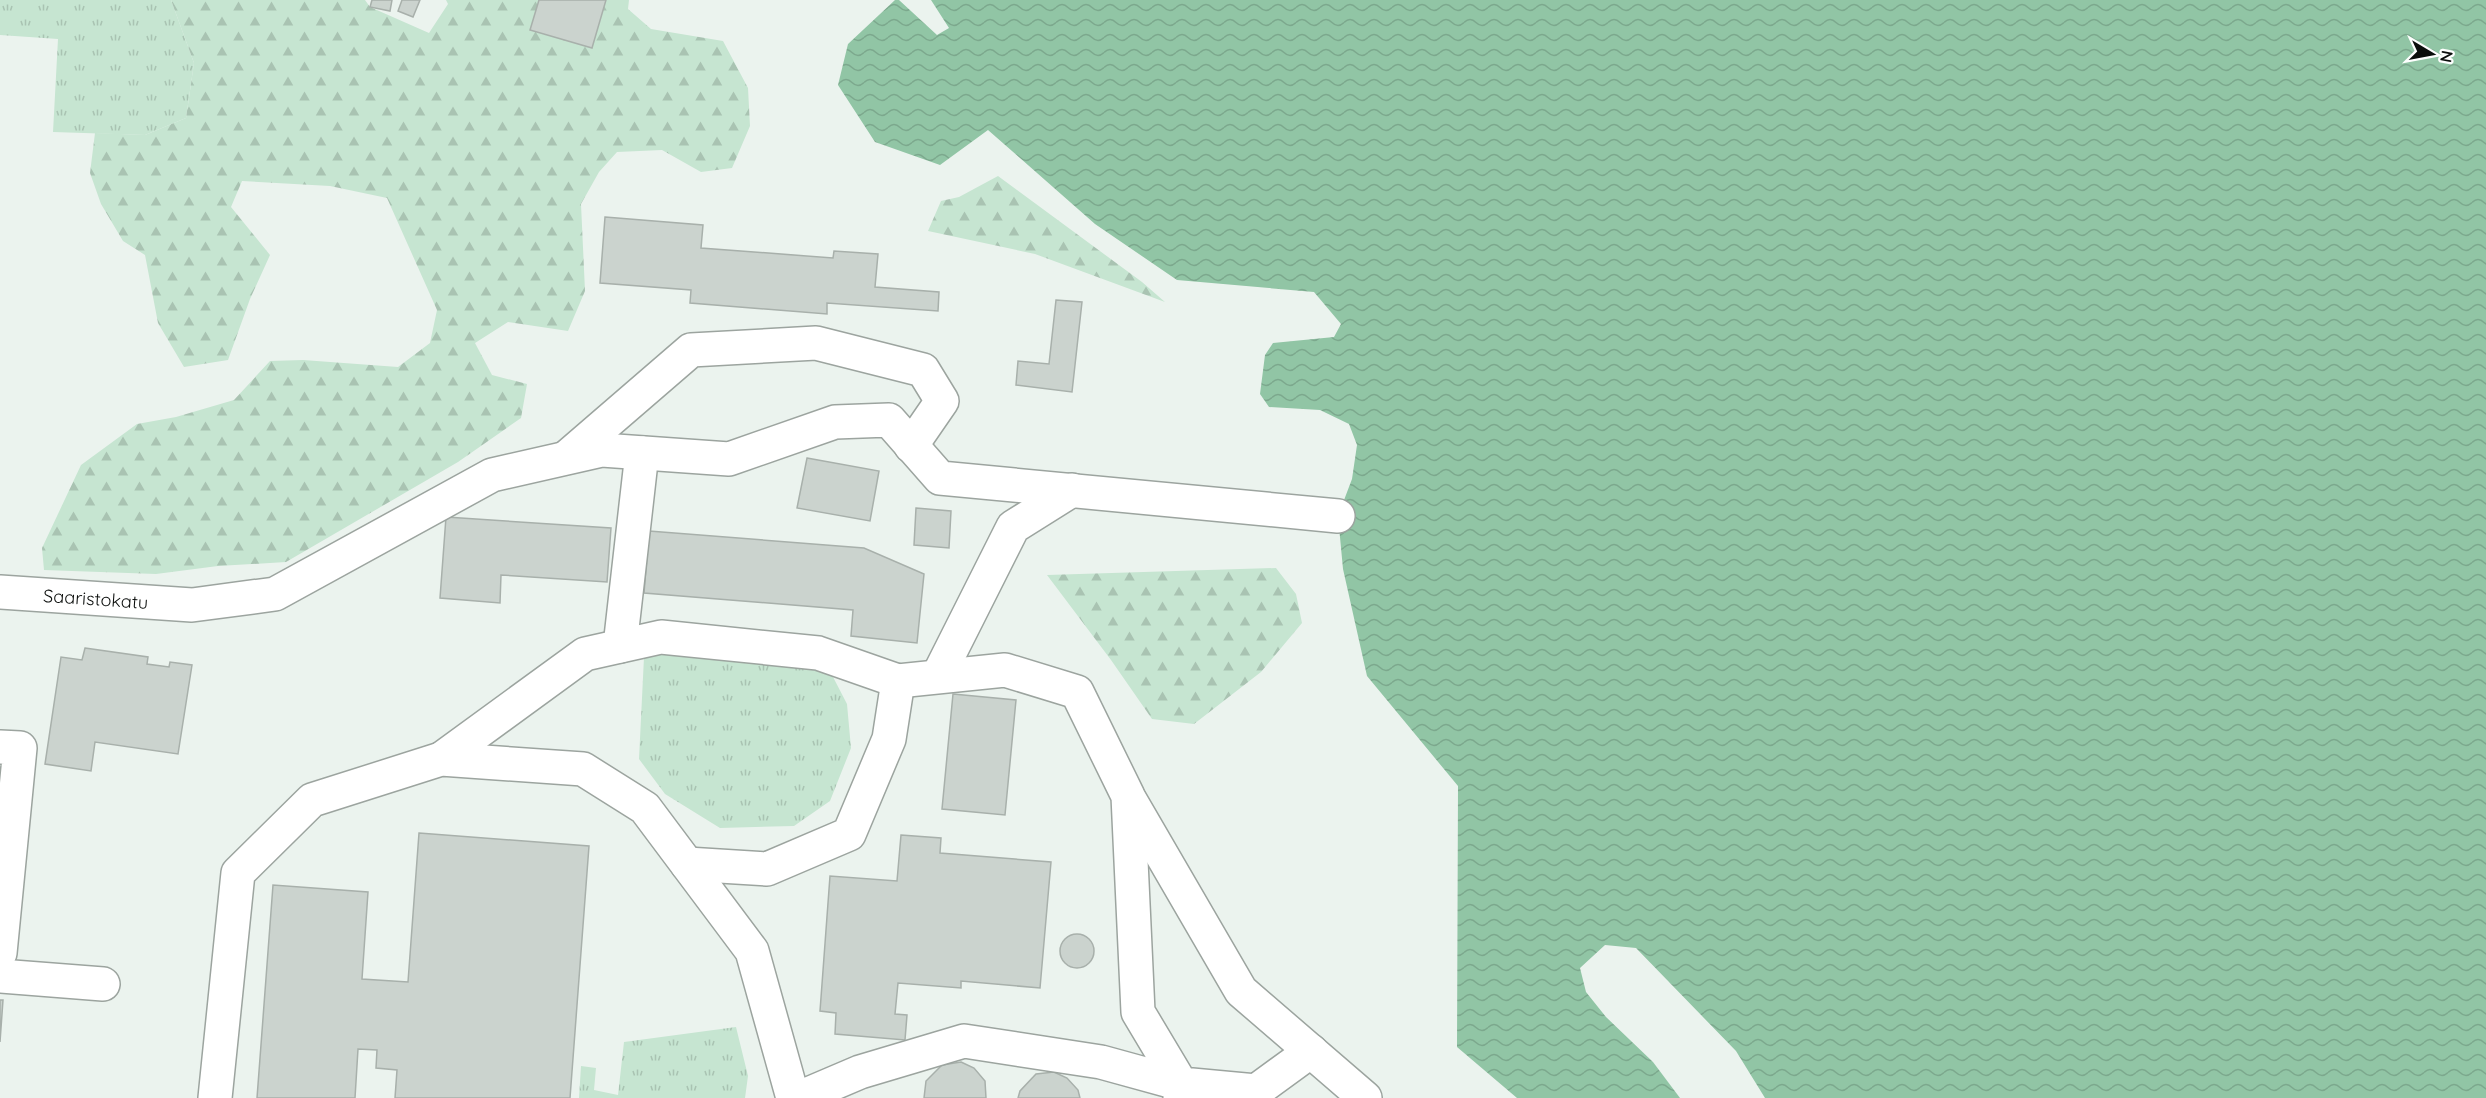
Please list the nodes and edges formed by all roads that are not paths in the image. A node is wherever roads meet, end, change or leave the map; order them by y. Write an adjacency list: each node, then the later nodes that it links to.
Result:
1 (911, 446): 2 (street, Saaristokatu); 3 (street); 4 (street)
2 (642, 453): 3 (street, Saaristokatu); 7 (street)
3 (564, 459): 6 (street, Saaristokatu)
4 (1072, 490): 5 (street); 8 (street)
5 (1338, 516)
6 (0, 592)
7 (620, 646): 9 (street); 11 (street)
8 (938, 676): 9 (street); 12 (street)
9 (898, 681): 13 (street)
10 (0, 747): 14 (street)
11 (441, 759): 13 (street); 20 (street)
12 (1128, 796): 17 (street); 18 (street)
13 (687, 864): 21 (street)
14 (0, 953)
15 (0, 976): 16 (street)
16 (103, 984)
17 (1311, 1051): 19 (street); 23 (street)
18 (1180, 1091): 19 (street); 22 (street)
19 (1221, 1093)
20 (215, 1098)
21 (793, 1098)
22 (799, 1098)
23 (1365, 1098)

